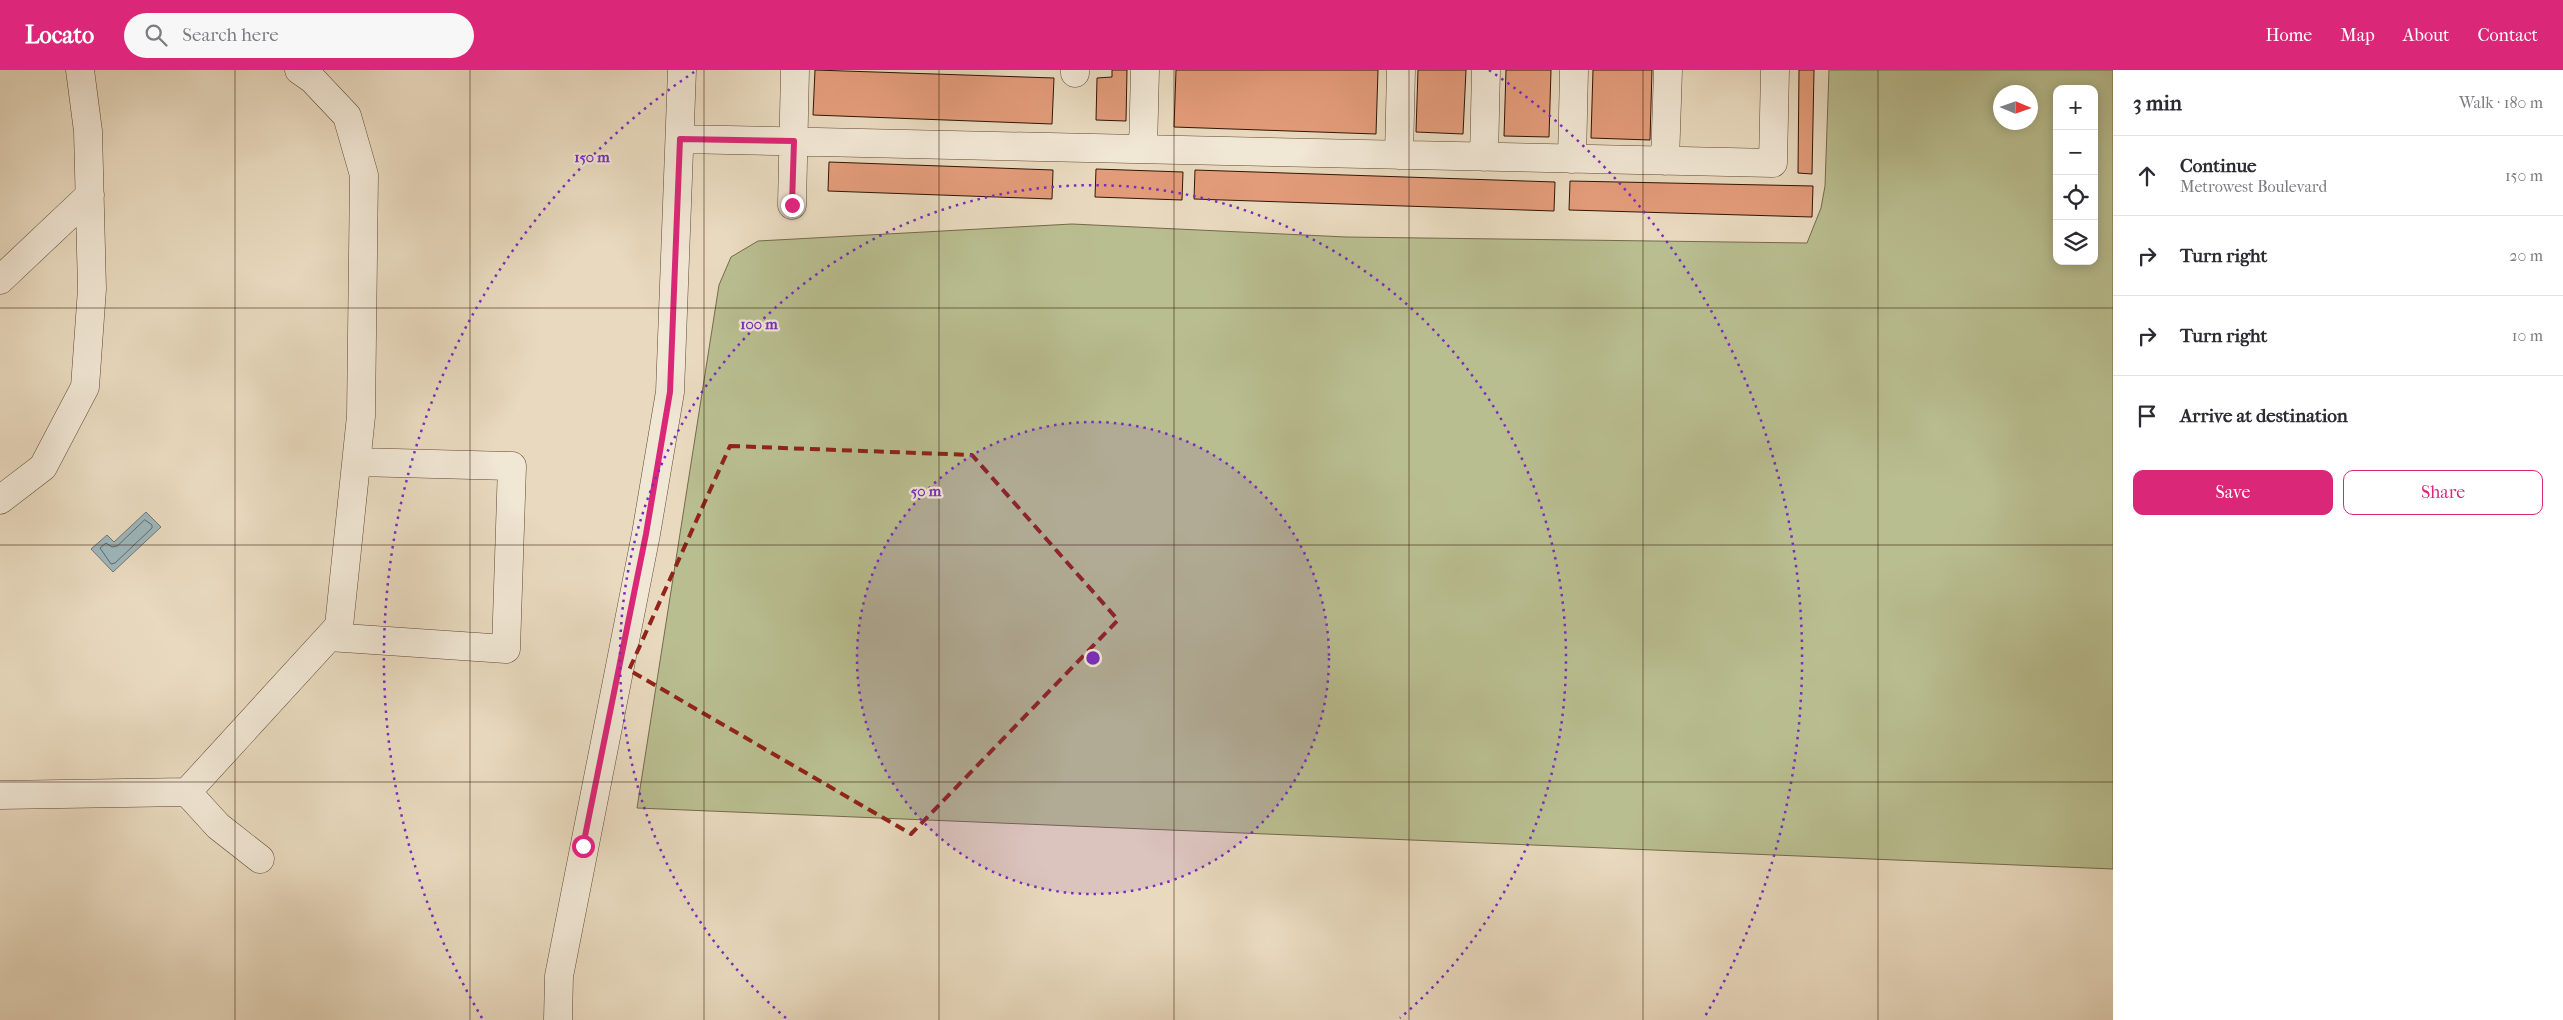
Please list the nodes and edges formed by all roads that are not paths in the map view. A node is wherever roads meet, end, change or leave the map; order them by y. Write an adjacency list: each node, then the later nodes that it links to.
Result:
1 (80, 70): 18 (street)
2 (299, 70): 21 (street)
3 (682, 70): 11 (street)
4 (795, 70): 12 (street)
5 (1145, 70): 13 (street)
6 (1401, 70): 14 (street)
7 (1486, 70): 15 (street)
8 (1574, 70): 16 (street)
9 (1668, 70): 17 (street)
10 (1775, 70): 17 (street)
11 (680, 139): 12 (street); 27 (street)
12 (794, 141): 13 (street); 19 (street)
13 (1143, 149): 14 (street)
14 (1399, 154): 15 (street)
15 (1484, 157): 16 (street)
16 (1572, 159): 17 (street)
17 (1665, 161)
18 (90, 195): 20 (street); 22 (street)
19 (792, 205)
20 (0, 280)
21 (356, 462): 23 (street); 23 (street)
22 (0, 500)
23 (330, 637): 24 (street)
24 (187, 792): 25 (street); 26 (street)
25 (0, 795)
26 (260, 858)
27 (558, 1020)

